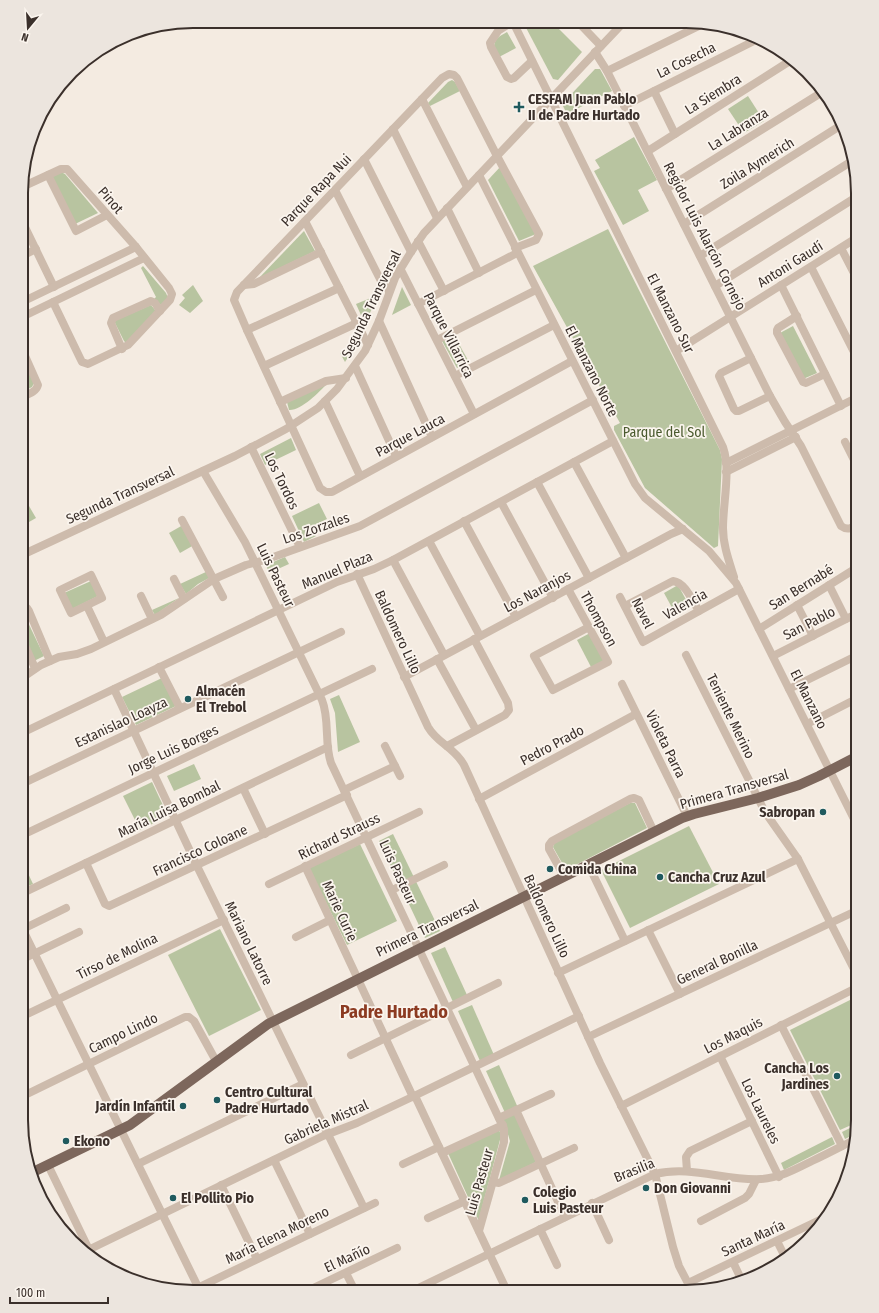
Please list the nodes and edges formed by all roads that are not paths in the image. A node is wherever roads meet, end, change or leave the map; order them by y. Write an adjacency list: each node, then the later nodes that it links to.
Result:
1 (503, 28): 8 (street)
2 (515, 28): 8 (street, El Manzano Sur)
3 (582, 28): 7 (street, Regidor Luis Alarcón Cornejo)
4 (618, 28): 7 (street, Segunda Transversal)
5 (695, 28): 10 (street)
6 (752, 42): 11 (street, La Cosecha)
7 (598, 49): 10 (street, Regidor Luis Alarcón Cornejo); 14 (street, Segunda Transversal)
8 (532, 61): 14 (street, El Manzano Sur)
9 (788, 62): 18 (street, La Siembra)
10 (607, 71): 15 (street, Regidor Luis Alarcón Cornejo)
11 (654, 91): 15 (street, La Cosecha); 18 (street)
12 (819, 94): 27 (street, La Labranza)
13 (422, 99): 17 (street, Parque Rapa Nui); 20 (street, Parque Rapa Nui); 26 (street)
14 (551, 99): 20 (street, Segunda Transversal); 76 (street, El Manzano Sur)
15 (624, 106): 19 (street, Regidor Luis Alarcón Cornejo)
16 (837, 128): 34 (street, Zoila Aymerich)
17 (393, 129): 21 (street, Parque Rapa Nui); 32 (street)
18 (675, 134): 19 (street, La Siembra)
19 (648, 151): 27 (street, Regidor Luis Alarcón Cornejo)
20 (497, 156): 24 (street, Segunda Transversal); 41 (street)
21 (364, 159): 28 (street, Parque Rapa Nui); 43 (street)
22 (849, 163): 45 (street)
23 (48, 175): 25 (street); 31 (street, Pinot); 31 (street)
24 (479, 175): 26 (street, Segunda Transversal); 41 (street, El Manzano Norte)
25 (28, 184)
26 (467, 187): 30 (street, Segunda Transversal)
27 (666, 189): 34 (street, Regidor Luis Alarcón Cornejo)
28 (335, 190): 33 (street, Parque Rapa Nui); 59 (street)
29 (851, 200): 54 (street)
30 (447, 208): 32 (street, Segunda Transversal); 50 (street)
31 (107, 215): 38 (street, Pinot)
32 (437, 218): 36 (street, Segunda Transversal)
33 (305, 221): 42 (street); 52 (street, Parque Rapa Nui)
34 (684, 224): 45 (street, Regidor Luis Alarcón Cornejo)
35 (28, 233): 40 (street)
36 (418, 241): 43 (street, Segunda Transversal); 60 (street)
37 (851, 242): 39 (street, Antoni Gaudí)
38 (136, 247): 46 (street, Pinot); 51 (street)
39 (841, 248): 47 (street, Antoni Gaudí); 48 (street)
40 (36, 249): 44 (street); 55 (street)
41 (516, 251): 50 (street); 58 (street, El Manzano Norte)
42 (321, 252): 52 (street); 56 (street)
43 (411, 252): 49 (street, Segunda Transversal)
44 (28, 253)
45 (700, 256): 54 (street, Regidor Luis Alarcón Cornejo)
46 (144, 258): 57 (street); 64 (street, Pinot)
47 (811, 266): 53 (street, Antoni Gaudí); 74 (street)
48 (851, 267)
49 (400, 268): 59 (street, Segunda Transversal); 63 (street, Parque Villarrica)
50 (479, 273): 60 (street)
51 (73, 278): 55 (street); 57 (street)
52 (244, 285): 71 (street, Parque Rapa Nui)
53 (781, 285): 66 (street, Antoni Gaudí); 67 (street)
54 (716, 286): 66 (street, Regidor Luis Alarcón Cornejo)
55 (54, 287): 61 (street)
56 (339, 288): 69 (street); 71 (street)
57 (79, 289): 62 (street)
58 (536, 290): 70 (street, El Manzano Norte); 72 (street)
59 (389, 291): 68 (street, Segunda Transversal)
60 (444, 291): 63 (street)
61 (28, 299)
62 (53, 302): 65 (street); 75 (street, Pinot)
63 (418, 304): 72 (street, Parque Villarrica)
64 (160, 312): 75 (street, Pinot); 75 (street)
65 (28, 314)
66 (731, 316): 76 (street, Antoni Gaudí); 77 (street, Regidor Luis Alarcón Cornejo)
67 (796, 316): 82 (street); 82 (street)
68 (379, 321): 73 (street, Segunda Transversal); 95 (street)
69 (357, 323): 73 (street); 79 (street)
70 (554, 325): 78 (street, El Manzano Norte); 83 (street)
71 (247, 330): 79 (street, Parque Rapa Nui)
72 (437, 340): 83 (street, Parque Villarrica)
73 (368, 345): 80 (street, Segunda Transversal)
74 (851, 346)
75 (122, 349)
76 (676, 351): 102 (street, El Manzano Sur)
77 (751, 358): 86 (street, Regidor Luis Alarcón Cornejo); 86 (street)
78 (572, 361): 87 (street, El Manzano Norte); 92 (street, Parque Lauca)
79 (264, 366): 90 (street, Parque Rapa Nui)
80 (355, 366): 84 (street, Segunda Transversal); 100 (street)
81 (28, 367): 85 (street)
82 (825, 374): 91 (street)
83 (455, 376): 92 (street, Parque Villarrica)
84 (346, 378): 88 (street, Segunda Transversal); 90 (street)
85 (28, 394)
86 (770, 396): 94 (street, Regidor Luis Alarcón Cornejo)
87 (593, 400): 96 (street, El Manzano Norte); 113 (street, Los Zorzales)
88 (325, 401): 93 (street, Segunda Transversal); 105 (street)
89 (851, 401): 91 (street)
90 (280, 402): 93 (street, Parque Rapa Nui)
91 (841, 406): 94 (street)
92 (474, 414): 95 (street, Parque Lauca)
93 (291, 426): 98 (street, Segunda Transversal); 105 (street, Parque Lauca)
94 (794, 434): 102 (street); 104 (street); 110 (street, Regidor Luis Alarcón Cornejo)
95 (432, 437): 100 (street, Parque Lauca)
96 (613, 441): 101 (street, Manuel Plaza); 111 (street, El Manzano Norte)
97 (845, 442): 99 (street)
98 (251, 447): 103 (street, Segunda Transversal); 113 (street, Los Tordos)
99 (851, 454)
100 (396, 456): 105 (street, Parque Lauca)
101 (574, 462): 106 (street, Manuel Plaza); 117 (street)
102 (726, 463): 104 (street, El Manzano Sur)
103 (203, 471): 115 (street, Segunda Transversal); 119 (street, Luis Pasteur)
104 (726, 472): 114 (street, El Manzano Sur)
105 (360, 476)
106 (537, 482): 107 (street, Manuel Plaza); 122 (street)
107 (501, 502): 109 (street, Manuel Plaza); 131 (street)
108 (182, 520): 124 (street)
109 (464, 521): 112 (street, Manuel Plaza); 140 (street)
110 (851, 528)
111 (683, 529): 116 (street, El Manzano Norte); 117 (street, Los Naranjos)
112 (428, 540): 118 (street, Manuel Plaza); 147 (street)
113 (300, 547): 119 (street, Los Zorzales)
114 (725, 548): 116 (street); 126 (street, El Manzano)
115 (28, 552)
116 (714, 556): 126 (street, El Manzano)
117 (626, 558): 122 (street, Los Naranjos)
118 (393, 560): 121 (street, Manuel Plaza); 154 (street)
119 (255, 563): 124 (street, Los Zorzales); 137 (street, Luis Pasteur)
120 (851, 571): 125 (street, San Bernabé)
121 (357, 574): 137 (street, Manuel Plaza); 161 (street, Baldomero Lillo)
122 (589, 578): 127 (street, Los Naranjos)
123 (174, 579): 132 (street)
124 (214, 579): 129 (street); 132 (street, Los Zorzales)
125 (829, 585): 133 (street, San Bernabé); 142 (street)
126 (738, 586): 138 (street, Valencia); 144 (street, El Manzano)
127 (568, 589): 131 (street, Los Naranjos); 143 (street, Thompson)
128 (141, 596): 141 (street)
129 (223, 597)
130 (620, 597): 135 (street, Navel)
131 (553, 598): 140 (street, Los Naranjos)
132 (184, 599): 141 (street, Los Zorzales)
133 (797, 605): 144 (street, San Bernabé); 146 (street)
134 (87, 606): 134 (street); 148 (street)
135 (625, 606): 138 (street); 149 (street, Navel)
136 (28, 610): 156 (street)
137 (279, 611): 151 (street, Luis Pasteur); 157 (street, Manuel Plaza)
138 (699, 611): 149 (street, Valencia)
139 (851, 616): 142 (street, San Pablo)
140 (516, 617): 147 (street, Los Naranjos)
141 (152, 619): 148 (street, Los Zorzales)
142 (846, 619): 146 (street, San Pablo)
143 (589, 627): 143 (street, Thompson)
144 (759, 629): 153 (street, El Manzano)
145 (341, 632): 151 (street, Estanislao Loayza)
146 (813, 636): 153 (street, San Pablo)
147 (477, 638): 154 (street, Los Naranjos); 172 (street)
148 (104, 642): 156 (street, Los Zorzales)
149 (643, 642)
150 (28, 652): 158 (street)
151 (299, 652): 165 (street, Luis Pasteur); 167 (street, Estanislao Loayza)
152 (686, 655): 184 (street, Teniente Merino)
153 (773, 656): 164 (street, El Manzano)
154 (441, 657): 161 (street, Los Naranjos); 172 (street)
155 (851, 658): 164 (street)
156 (50, 660): 158 (street, Los Zorzales)
157 (160, 667): 163 (street, Manuel Plaza); 167 (street)
158 (35, 668): 160 (street, Los Zorzales)
159 (372, 669): 165 (street, Jorge Luis Borges)
160 (28, 673)
161 (404, 677): 174 (street, Baldomero Lillo)
162 (622, 684): 168 (street, Violeta Parra)
163 (114, 689): 170 (street, Manuel Plaza); 171 (street, Mariano Latorre)
164 (789, 689): 169 (street, El Manzano)
165 (319, 694): 175 (street, Luis Pasteur); 179 (street, Jorge Luis Borges)
166 (851, 702): 169 (street)
167 (180, 708): 171 (street, Estanislao Loayza)
168 (636, 714): 185 (street, Pedro Prado); 188 (street, Violeta Parra)
169 (806, 724): 178 (street, El Manzano)
170 (28, 730)
171 (134, 730): 179 (street, Mariano Latorre); 181 (street, Estanislao Loayza)
172 (476, 730): 174 (street)
173 (386, 746): 177 (street)
174 (447, 746): 185 (street, Baldomero Lillo)
175 (328, 747): 182 (street, María Luisa Bombal); 183 (street, Luis Pasteur)
176 (851, 760): 178 (main road, Primera Transversal)
177 (395, 766): 180 (street); 183 (street, Francisco Coloane)
178 (830, 770): 184 (main road, Primera Transversal); 187 (street, El Manzano)
179 (154, 773): 189 (street, Mariano Latorre); 190 (street, Jorge Luis Borges)
180 (400, 776)
181 (28, 781)
182 (243, 788): 189 (street, María Luisa Bombal); 192 (street)
183 (346, 792): 192 (street, Francisco Coloane); 193 (street, Luis Pasteur)
184 (758, 798): 188 (main road, Primera Transversal); 194 (street, Teniente Merino)
185 (479, 799): 204 (street, Baldomero Lillo)
186 (419, 812): 193 (street, Richard Strauss)
187 (851, 812)
188 (687, 816): 191 (main road, Primera Transversal)
189 (176, 820): 195 (street, María Luisa Bombal); 198 (street, Mariano Latorre)
190 (29, 832)
191 (654, 832): 196 (main road, Primera Transversal); 200 (street)
192 (265, 834): 198 (street, Francisco Coloane)
193 (367, 837): 199 (street, Richard Strauss); 202 (street, Luis Pasteur)
194 (798, 859): 209 (street, Teniente Merino); 211 (street)
195 (86, 863): 198 (street, Francisco Coloane); 203 (street, María Luisa Bombal)
196 (588, 864): 200 (main road, Primera Transversal); 215 (street)
197 (444, 865): 202 (street)
198 (197, 866): 207 (street, Mariano Latorre)
199 (305, 866): 201 (street, Richard Strauss); 208 (street, Marie Curie)
200 (564, 876): 204 (main road, Primera Transversal)
201 (269, 884)
202 (392, 890): 216 (street, Luis Pasteur)
203 (28, 891)
204 (523, 896): 216 (main road, Primera Transversal); 220 (street, Baldomero Lillo)
205 (66, 908): 210 (street)
206 (851, 913): 209 (street, General Bonilla)
207 (224, 920): 225 (street, Tirso de Molina); 229 (street, Mariano Latorre)
208 (330, 920): 213 (street); 221 (street, Marie Curie)
209 (830, 923): 219 (street, Teniente Merino); 224 (street, General Bonilla)
210 (28, 925)
211 (648, 930): 215 (street); 224 (street)
212 (79, 932): 217 (street)
213 (296, 936)
214 (28, 940): 217 (street)
215 (625, 941): 220 (street)
216 (419, 948): 221 (main road, Primera Transversal); 226 (street, Luis Pasteur)
217 (35, 954): 218 (street); 225 (street)
218 (28, 957)
219 (851, 964)
220 (558, 973): 228 (street, Baldomero Lillo)
221 (358, 978): 229 (main road, Primera Transversal); 232 (street, Marie Curie)
222 (498, 983): 226 (street)
223 (851, 991): 230 (street, Los Maquis)
224 (680, 994): 231 (street, General Bonilla)
225 (57, 999): 227 (street, Tirso de Molina); 236 (street)
226 (448, 1008): 232 (street); 237 (street, Luis Pasteur)
227 (28, 1014)
228 (578, 1016): 231 (street, Baldomero Lillo); 237 (street, Gabriela Mistral)
229 (273, 1021): 235 (main road, Primera Transversal); 238 (street, Mariano Latorre)
230 (781, 1026): 234 (street, Los Maquis); 249 (street)
231 (588, 1037): 242 (street, Baldomero Lillo)
232 (385, 1038): 233 (street); 241 (street, Marie Curie)
233 (351, 1055)
234 (720, 1056): 242 (street, Los Maquis); 245 (street, Los Laureles)
235 (216, 1061): 236 (street, Campo Lindo); 246 (main road, Primera Transversal)
236 (88, 1063): 239 (street, Campo Lindo); 246 (street)
237 (475, 1066): 241 (street, Gabriela Mistral); 244 (street, Luis Pasteur)
238 (303, 1084): 247 (street, Mariano Latorre); 253 (street)
239 (28, 1093)
240 (551, 1094): 243 (street)
241 (414, 1096): 247 (street, Gabriela Mistral); 251 (street, Marie Curie)
242 (621, 1106): 259 (street, Baldomero Lillo)
243 (516, 1110): 244 (street); 255 (street)
244 (501, 1121): 251 (street); 262 (street, Luis Pasteur)
245 (752, 1121): 258 (street); 260 (street, Los Laureles)
246 (121, 1130): 253 (street); 256 (main road, Primera Transversal)
247 (328, 1134): 252 (street, Gabriela Mistral); 267 (street, Mariano Latorre)
248 (850, 1142): 249 (street, Brasilia)
249 (842, 1146): 260 (street, Brasilia)
250 (574, 1148): 255 (street)
251 (441, 1150): 254 (street); 264 (street, Marie Curie)
252 (274, 1160): 263 (street, Gabriela Mistral); 275 (street)
253 (138, 1164): 268 (street)
254 (403, 1164)
255 (540, 1164): 262 (street); 269 (street)
256 (48, 1165): 257 (main road, Primera Transversal); 278 (street)
257 (36, 1171)
258 (687, 1171): 259 (street, Brasilia); 261 (street, Brasilia)
259 (655, 1174): 266 (street, Brasilia); 294 (street, Baldomero Lillo)
260 (779, 1177): 261 (street, Brasilia)
261 (756, 1180): 271 (street)
262 (493, 1182): 274 (street, Luis Pasteur)
263 (221, 1185): 268 (street, Gabriela Mistral); 283 (street)
264 (464, 1201): 270 (street); 274 (street, Marie Curie)
265 (375, 1203): 267 (street, María Elena Moreno)
266 (592, 1203): 269 (street, Brasilia); 276 (street)
267 (364, 1208): 275 (street, María Elena Moreno)
268 (162, 1214): 280 (street, Gabriela Mistral); 288 (street)
269 (565, 1217): 273 (street, Brasilia)
270 (428, 1218)
271 (702, 1221)
272 (814, 1224): 277 (street, Santa María)
273 (540, 1229): 281 (street, Brasilia); 285 (street)
274 (478, 1231): 281 (street, Luis Pasteur)
275 (310, 1234): 283 (street, María Elena Moreno)
276 (609, 1240)
277 (777, 1241): 282 (street); 284 (street, Santa María)
278 (84, 1244)
279 (397, 1248): 286 (street, El Mañío)
280 (90, 1249)
281 (489, 1254): 292 (street, Brasilia); 293 (street, Luis Pasteur)
282 (783, 1254)
283 (257, 1259): 289 (street, María Elena Moreno)
284 (732, 1262): 287 (street); 295 (street, Santa María)
285 (557, 1265)
286 (346, 1273): 290 (street, El Mañío); 291 (street)
287 (739, 1276)
288 (194, 1285)
289 (204, 1285)
290 (320, 1285)
291 (352, 1285)
292 (424, 1285)
293 (504, 1285)
294 (689, 1285)
295 (693, 1285)

